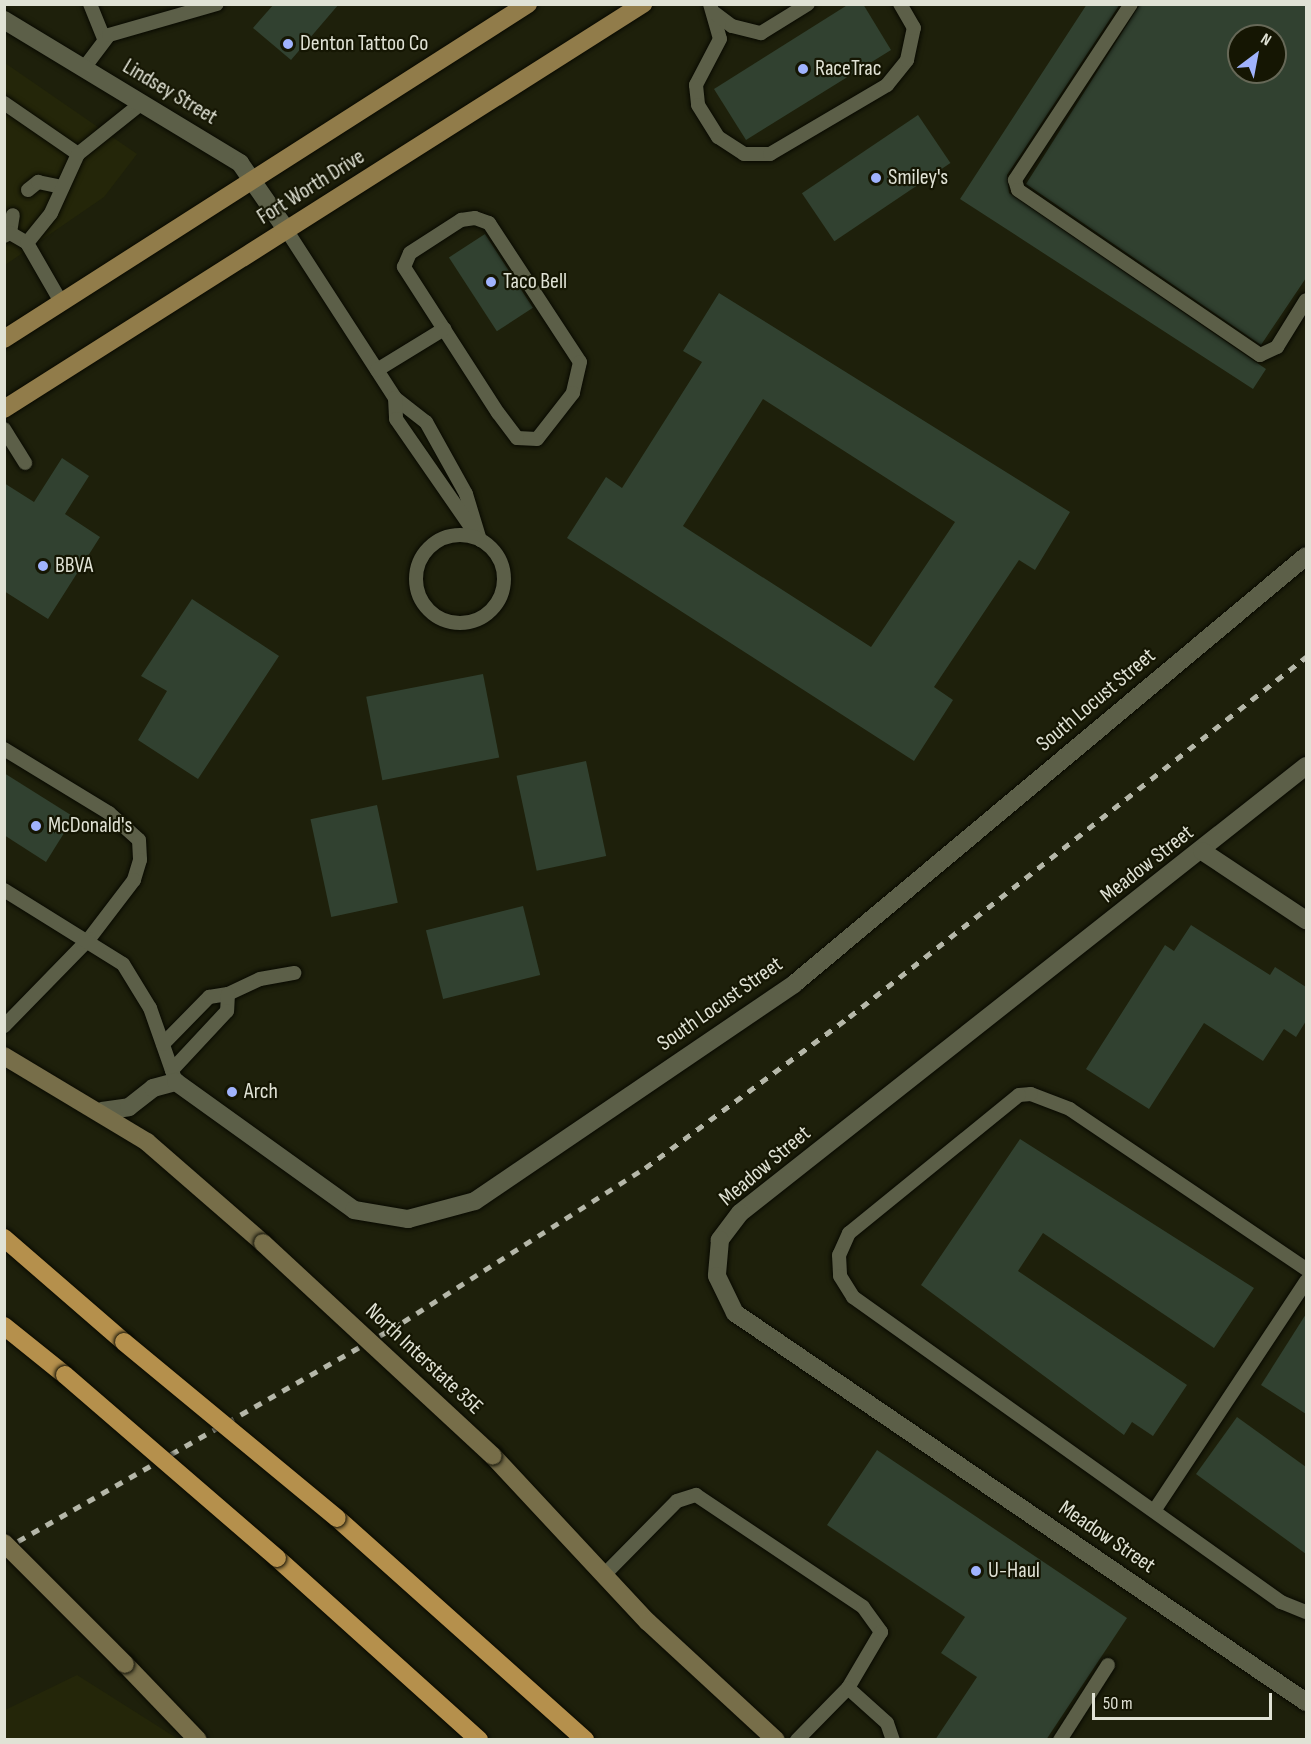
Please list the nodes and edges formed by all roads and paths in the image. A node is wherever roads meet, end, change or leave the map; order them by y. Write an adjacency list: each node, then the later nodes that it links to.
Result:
1 (90, 4): 10 (lane)
2 (217, 4): 10 (lane)
3 (528, 4): 15 (main road, Fort Worth Drive)
4 (643, 4): 19 (main road, Fort Worth Drive)
5 (808, 4): 8 (lane)
6 (900, 4): 8 (lane)
7 (1131, 4): 22 (lane)
8 (713, 9)
9 (4, 20): 11 (street, Lindsey Street)
10 (104, 39): 11 (lane)
11 (84, 68): 13 (street, Lindsey Street)
12 (4, 103): 14 (lane)
13 (142, 103): 14 (lane); 15 (street, Lindsey Street)
14 (78, 154): 16 (lane)
15 (251, 179): 19 (street, Lindsey Street); 23 (main road, Fort Worth Drive)
16 (62, 187): 17 (lane); 21 (lane)
17 (28, 190)
18 (13, 215): 20 (lane)
19 (287, 231): 26 (lane); 28 (main road, Fort Worth Drive)
20 (7, 234): 21 (lane)
21 (27, 243): 23 (lane)
22 (1306, 300)
23 (62, 302): 25 (main road, Fort Worth Drive)
24 (444, 329): 24 (lane); 26 (lane)
25 (4, 339)
26 (377, 370): 27 (lane)
27 (395, 398): 31 (lane); 31 (lane)
28 (4, 409)
29 (4, 429): 30 (lane)
30 (25, 463)
31 (480, 540): 31 (lane)
32 (1306, 556): 44 (street, South Locust Street)
33 (4, 749): 38 (lane)
34 (1306, 766): 35 (street, Meadow Street)
35 (1202, 851): 37 (street); 56 (street, Meadow Street)
36 (4, 890): 38 (lane)
37 (1306, 920)
38 (89, 939): 41 (lane); 42 (lane)
39 (294, 973): 40 (lane)
40 (228, 994): 42 (lane); 44 (lane)
41 (4, 1026)
42 (163, 1044): 44 (lane)
43 (4, 1056): 45 (main road, North Interstate 35E)
44 (174, 1076): 45 (street)
45 (102, 1111): 52 (main road, North Interstate 35E, bridge)
46 (4, 1238): 59 (highway, bridge)
47 (1306, 1269): 50 (lane)
48 (1306, 1281): 50 (lane)
49 (4, 1326): 58 (highway, bridge)
50 (1154, 1511): 53 (lane)
51 (4, 1543): 57 (main road, bridge)
52 (603, 1576): 55 (lane); 60 (main road, North Interstate 35E)
53 (1306, 1612)
54 (1108, 1665): 63 (lane)
55 (848, 1688): 61 (lane); 62 (lane)
56 (1306, 1702)
57 (198, 1740)
58 (479, 1740)
59 (585, 1740)
60 (776, 1740)
61 (797, 1740)
62 (893, 1740)
63 (1060, 1740)

